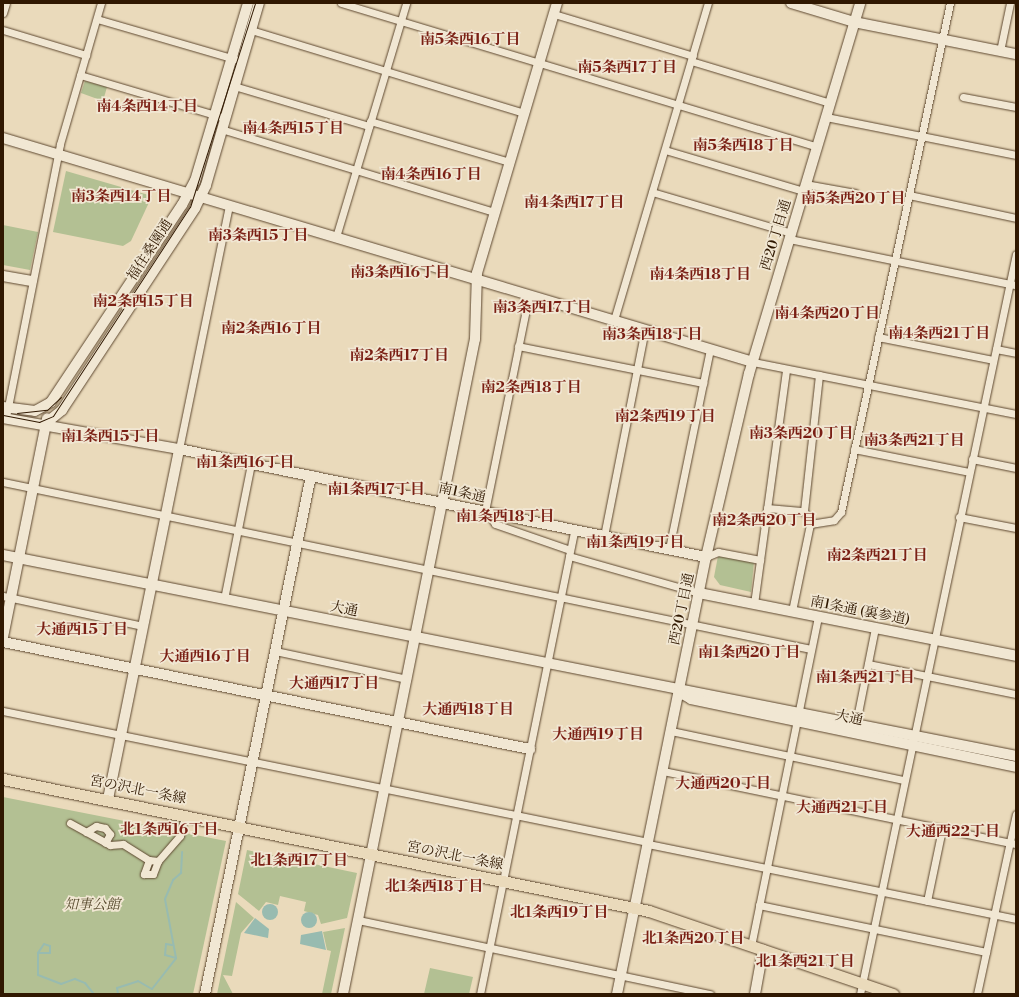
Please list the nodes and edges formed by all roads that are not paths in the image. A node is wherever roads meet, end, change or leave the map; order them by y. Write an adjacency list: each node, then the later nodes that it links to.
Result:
1 (6, 3): 12 (street)
2 (101, 3): 14 (street)
3 (342, 3): 15 (street)
4 (406, 3): 15 (street)
5 (557, 3): 13 (street)
6 (708, 3): 23 (street)
7 (791, 3): 16 (street)
8 (860, 3): 16 (street, 西20丁目通)
9 (950, 3): 19 (street)
10 (1010, 3): 20 (street)
11 (250, 5): 18 (street, 福住桑園通); 24 (street, 福住桑園通)
12 (3, 14)
13 (554, 14): 23 (street); 25 (street)
14 (97, 18): 22 (street); 24 (street)
15 (400, 22): 25 (street); 26 (street)
16 (854, 22): 19 (street); 30 (street, 西20丁目通)
17 (3, 30): 22 (street)
18 (251, 30): 24 (street, 福住桑園通); 26 (street)
19 (942, 40): 20 (street); 38 (street)
20 (1000, 51): 21 (street)
21 (1016, 54)
22 (86, 55): 27 (street)
23 (692, 58): 30 (street); 31 (street)
24 (237, 60): 28 (street, 福住桑園通); 34 (street, 福住桑園通)
25 (539, 64): 31 (street); 33 (street)
26 (385, 72): 33 (street); 36 (street)
27 (80, 75): 34 (street); 42 (street)
28 (234, 86): 34 (street, 福住桑園通); 36 (street)
29 (963, 97): 32 (street)
30 (830, 103): 35 (street, 西20丁目通)
31 (678, 105): 40 (street); 41 (street)
32 (1016, 107)
33 (524, 113): 44 (street)
34 (220, 117): 37 (street, 福住桑園通); 48 (street, 福住桑園通)
35 (826, 117): 38 (street); 40 (street, 西20丁目通)
36 (370, 124): 44 (street); 45 (street)
37 (221, 129): 45 (street); 51 (street, 福住桑園通)
38 (921, 136): 43 (street); 50 (street)
39 (3, 138): 42 (street)
40 (817, 147): 46 (street, 西20丁目通)
41 (664, 150): 46 (street); 47 (street)
42 (57, 154): 48 (street); 61 (street)
43 (1016, 155)
44 (509, 162): 53 (street)
45 (356, 170): 53 (street); 56 (street)
46 (804, 188): 49 (street); 55 (street, 西20丁目通)
47 (652, 192): 55 (street); 64 (street)
48 (189, 193): 51 (street); 78 (street, 福住桑園通)
49 (855, 193)
50 (909, 195): 54 (street); 58 (street)
51 (200, 196): 52 (street); 84 (street, 福住桑園通)
52 (229, 205): 56 (street); 85 (street)
53 (494, 212): 60 (street)
54 (1016, 218)
55 (790, 236): 58 (street); 72 (street, 西20丁目通)
56 (336, 237): 60 (street)
57 (1016, 254): 62 (street)
58 (895, 260): 62 (street); 66 (street)
59 (3, 276): 61 (street)
60 (476, 279): 63 (street); 94 (street)
61 (32, 281): 79 (street)
62 (1013, 284): 69 (street)
63 (529, 294): 64 (street); 67 (street)
64 (614, 320): 65 (street)
65 (645, 329): 68 (street); 74 (street)
66 (878, 337): 71 (street); 77 (street)
67 (518, 346): 74 (street); 97 (street)
68 (710, 349): 72 (street); 76 (street)
69 (996, 349): 70 (street); 71 (street)
70 (1016, 353)
71 (993, 360): 80 (street)
72 (752, 362): 73 (street); 109 (street, 西20丁目通)
73 (786, 369): 75 (street); 95 (street)
74 (637, 370): 76 (street); 104 (street)
75 (819, 375): 77 (street); 96 (street)
76 (703, 383): 106 (street)
77 (868, 385): 80 (street); 86 (street)
78 (47, 406): 81 (street); 84 (street)
79 (5, 407): 81 (street); 83 (street)
80 (983, 408): 82 (street); 87 (street)
81 (35, 410): 84 (street)
82 (1016, 414)
83 (4, 419): 84 (street, 南1条通)
84 (46, 424): 85 (street, 南1条通); 93 (street)
85 (179, 449): 88 (street, 南1条通); 98 (street)
86 (854, 449): 90 (street); 100 (street)
87 (972, 459): 89 (street); 90 (street)
88 (251, 464): 91 (street, 南1条通); 102 (street)
89 (1016, 468)
90 (969, 472): 99 (street)
91 (311, 476): 94 (street, 南1条通); 105 (street)
92 (3, 482): 93 (street)
93 (34, 488): 98 (street); 110 (street)
94 (442, 503): 97 (street, 南1条通); 112 (street)
95 (766, 508): 96 (street); 111 (street)
96 (804, 511): 100 (street)
97 (486, 512): 103 (street, 南1条通); 107 (street)
98 (165, 515): 102 (street); 113 (street)
99 (959, 517): 101 (street); 127 (street)
100 (812, 522): 120 (street)
101 (1016, 528)
102 (237, 530): 105 (street); 117 (street)
103 (574, 530): 104 (street, 南1条通); 107 (street)
104 (604, 536): 106 (street, 南1条通)
105 (297, 542): 112 (street); 119 (street)
106 (669, 549): 109 (street, 南1条通)
107 (570, 553): 114 (street); 115 (street)
108 (3, 555): 110 (street, 大通)
109 (706, 557): 111 (street); 114 (street, 西20丁目通)
110 (19, 558): 113 (street, 大通); 116 (street)
111 (760, 560): 118 (street)
112 (429, 569): 115 (street); 126 (street)
113 (151, 585): 117 (street, 大通); 123 (street)
114 (699, 593): 118 (street, 南1条通 (裏参道)); 122 (street, 西20丁目通)
115 (561, 595): 122 (street); 133 (street)
116 (7, 597): 123 (street); 125 (street)
117 (224, 599): 119 (street, 大通)
118 (754, 604): 120 (street, 南1条通 (裏参道))
119 (283, 611): 126 (street, 大通); 130 (street)
120 (792, 612): 121 (street, 南1条通 (裏参道))
121 (818, 617): 124 (street, 南1条通 (裏参道)); 129 (street)
122 (692, 625): 129 (street); 137 (street, 西20丁目通)
123 (143, 626): 134 (street)
124 (875, 628): 127 (street, 南1条通 (裏参道)); 132 (street)
125 (3, 638)
126 (415, 638): 133 (street, 大通); 136 (street)
127 (933, 639): 131 (street, 南1条通 (裏参道)); 135 (street)
128 (3, 642): 134 (street)
129 (812, 649): 141 (street)
130 (275, 651): 136 (street); 139 (street)
131 (1016, 656)
132 (868, 664): 135 (street); 143 (street)
133 (547, 665): 137 (street, 大通); 147 (street)
134 (134, 668): 139 (street); 145 (street)
135 (926, 675): 138 (street); 146 (street)
136 (407, 679): 142 (street)
137 (679, 692): 141 (street, 大通); 144 (street, 西20丁目通)
138 (1016, 694)
139 (266, 695): 142 (street); 150 (street)
140 (3, 710): 145 (street)
141 (798, 716): 143 (street, 大通); 146 (street, 大通); 149 (street)
142 (398, 722): 147 (street); 155 (street)
143 (856, 723): 146 (street, 大通)
144 (671, 731): 149 (street); 152 (street, 西20丁目通)
145 (121, 734): 150 (street); 157 (street)
146 (912, 740): 148 (street, 大通); 151 (street, 大通); 154 (street)
147 (530, 749): 159 (street)
148 (1016, 756)
149 (790, 757): 154 (street); 156 (street)
150 (253, 761): 155 (street); 163 (street)
151 (1016, 767)
152 (663, 771): 156 (street); 167 (street, 西20丁目通)
153 (3, 779): 157 (main road, 宮の沢北一条線)
154 (904, 780): 160 (street)
155 (384, 788): 159 (street); 169 (street)
156 (782, 796): 160 (street); 172 (street)
157 (108, 799): 163 (main road, 宮の沢北一条線)
158 (1016, 814): 168 (street)
159 (516, 815): 167 (street); 173 (street)
160 (896, 819): 164 (street); 174 (street)
161 (70, 823): 165 (street)
162 (182, 823): 171 (street)
163 (239, 826): 169 (main road, 宮の沢北一条線); 188 (street)
164 (942, 829): 168 (street); 175 (street)
165 (86, 832): 166 (street); 166 (street)
166 (105, 843): 170 (street)
167 (648, 843): 172 (street); 177 (street, 西20丁目通)
168 (1013, 843): 178 (street)
169 (371, 854): 173 (main road, 宮の沢北一条線); 180 (street)
170 (149, 860): 171 (street); 171 (street)
171 (158, 860)
172 (767, 868): 174 (street); 176 (street)
173 (503, 881): 177 (main road, 宮の沢北一条線); 183 (street)
174 (881, 892): 175 (street); 181 (street)
175 (927, 901): 178 (street)
176 (759, 905): 181 (street); 182 (street)
177 (635, 908): 182 (main road, 宮の沢北一条線); 186 (street, 西20丁目通)
178 (994, 915): 179 (street); 185 (street)
179 (1016, 919)
180 (358, 920): 183 (street); 189 (street)
181 (874, 929): 185 (street); 187 (street)
182 (751, 946): 184 (main road, 宮の沢北一条線)
183 (490, 947): 186 (street); 190 (street)
184 (763, 950): 187 (main road, 宮の沢北一条線); 193 (street)
185 (986, 952): 195 (street)
186 (622, 974): 191 (street, 西20丁目通); 192 (street)
187 (861, 989): 194 (main road, 宮の沢北一条線)
188 (205, 994)
189 (343, 994)
190 (480, 994)
191 (617, 994)
192 (710, 994)
193 (755, 994)
194 (893, 994)
195 (977, 994)

